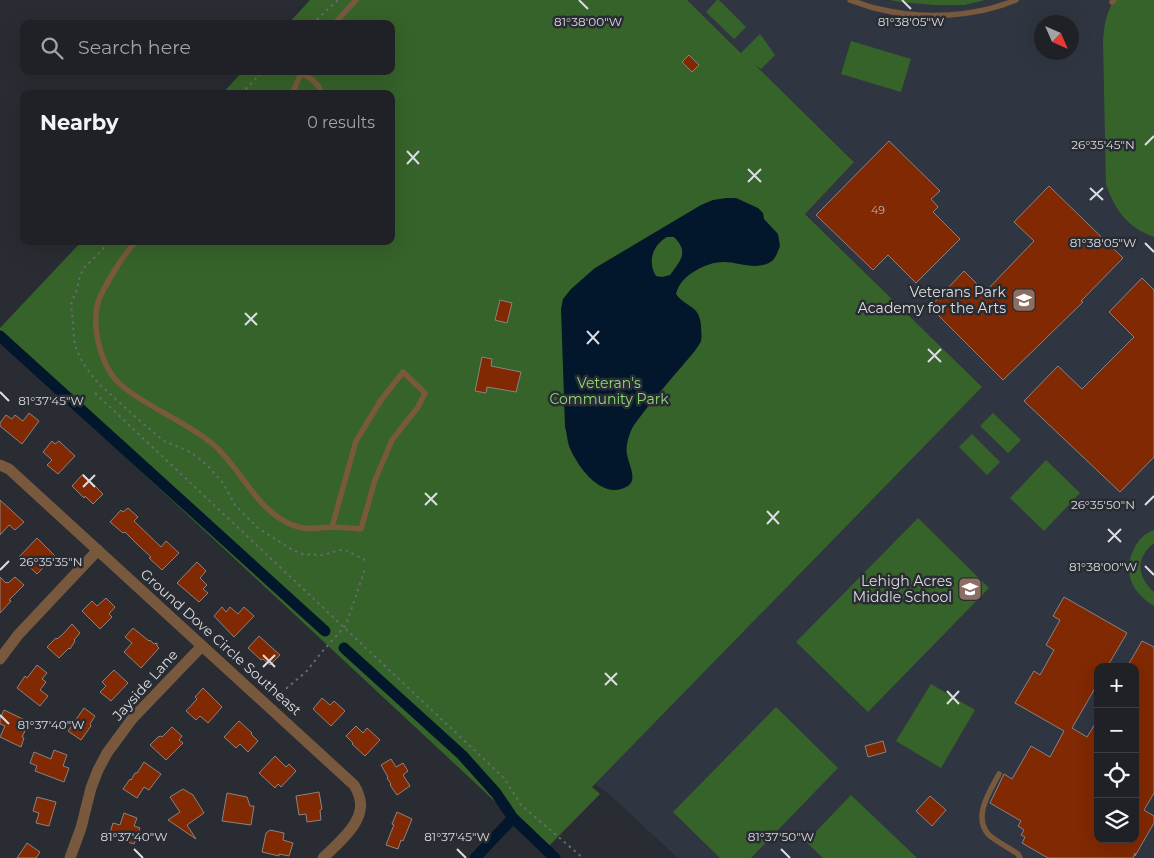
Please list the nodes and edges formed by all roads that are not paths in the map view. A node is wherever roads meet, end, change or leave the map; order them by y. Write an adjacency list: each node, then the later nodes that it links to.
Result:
1 (356, 0): 4 (lane)
2 (850, 0): 3 (lane)
3 (1016, 0)
4 (338, 20)
5 (301, 75): 7 (lane)
6 (306, 75): 8 (lane)
7 (294, 90)
8 (320, 90)
9 (134, 245): 11 (lane)
10 (0, 465): 12 (street, Ground Dove Circle Southeast)
11 (332, 527): 11 (lane)
12 (98, 550): 13 (street, Ground Dove Circle Southeast); 14 (street)
13 (202, 646): 16 (street, Jayside Lane); 17 (street, Ground Dove Circle Southeast)
14 (0, 659)
15 (999, 774): 18 (lane)
16 (70, 858)
17 (323, 858)
18 (1020, 858)

